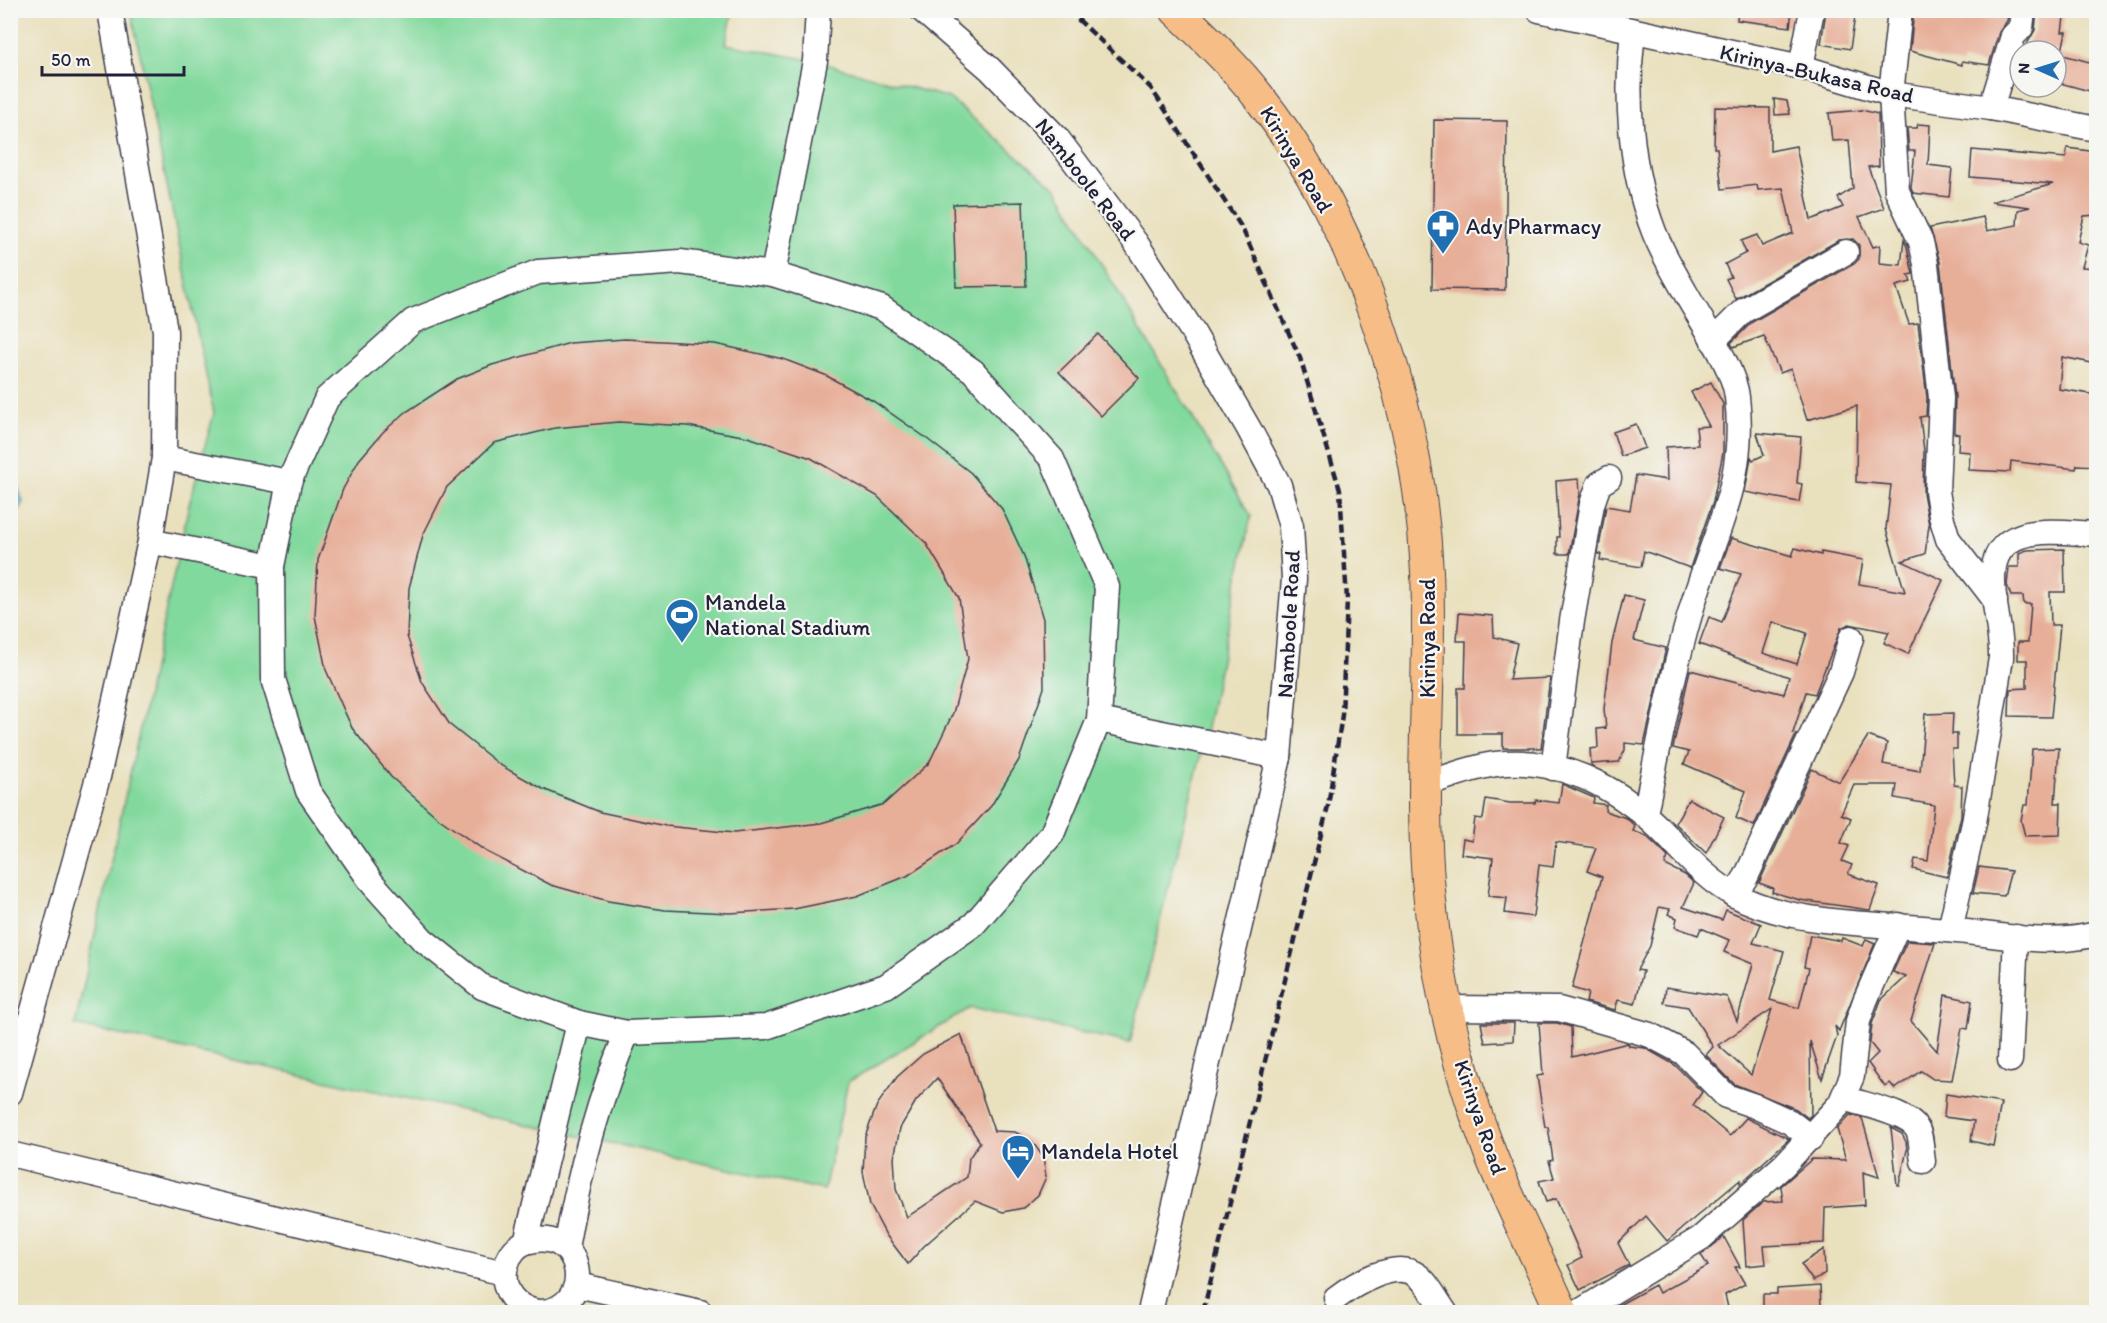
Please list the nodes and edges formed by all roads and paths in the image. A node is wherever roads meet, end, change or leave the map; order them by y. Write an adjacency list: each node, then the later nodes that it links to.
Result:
1 (110, 10): 17 (street)
2 (818, 10): 15 (street)
3 (922, 10): 26 (street, Namboole Road)
4 (1176, 10): 28 (main road, Kirinya Road)
5 (1539, 10): 9 (street, Kirinya-Bukasa Road)
6 (1812, 10): 10 (street)
7 (1900, 10): 11 (street)
8 (2023, 10): 12 (street)
9 (1633, 31): 10 (street, Kirinya-Bukasa Road); 16 (street)
10 (1801, 67): 11 (street, Kirinya-Bukasa Road)
11 (1891, 94): 12 (street, Kirinya-Bukasa Road); 23 (street)
12 (1991, 108): 13 (street, Kirinya-Bukasa Road)
13 (2097, 129)
14 (1846, 252): 16 (street)
15 (773, 274): 19 (street); 25 (street)
16 (1713, 341): 29 (street)
17 (164, 458): 19 (street); 39 (street)
18 (1609, 478): 27 (street)
19 (289, 482): 22 (street)
20 (2097, 534): 23 (street)
21 (154, 542): 22 (street)
22 (272, 566): 36 (street)
23 (1995, 600): 32 (street)
24 (1851, 638): 30 (street)
25 (1099, 720): 26 (street); 37 (street)
26 (1279, 757): 53 (street, Namboole Road)
27 (1553, 768): 28 (street); 29 (street)
28 (1426, 783): 35 (main road, Kirinya Road)
29 (1645, 814): 30 (street)
30 (1734, 895): 31 (street)
31 (1898, 925): 32 (street); 40 (street)
32 (1950, 930): 34 (street)
33 (2097, 934): 34 (street)
34 (2016, 937): 38 (street)
35 (1448, 1008): 41 (street); 55 (main road, Kirinya Road)
36 (579, 1023): 37 (street); 44 (street)
37 (627, 1033): 45 (street)
38 (2010, 1060)
39 (10, 1093)
40 (1844, 1098): 41 (street); 43 (street)
41 (1811, 1138): 56 (street)
42 (10, 1154): 46 (street)
43 (1923, 1161)
44 (526, 1242): 45 (street); 46 (street)
45 (566, 1248): 47 (street)
46 (504, 1273): 49 (street)
47 (577, 1285): 51 (street); 52 (street)
48 (1336, 1298): 54 (street)
49 (511, 1306): 50 (street)
50 (540, 1312): 51 (street)
51 (550, 1312)
52 (700, 1312)
53 (1150, 1312)
54 (1445, 1312)
55 (1562, 1312)
56 (1579, 1312)

